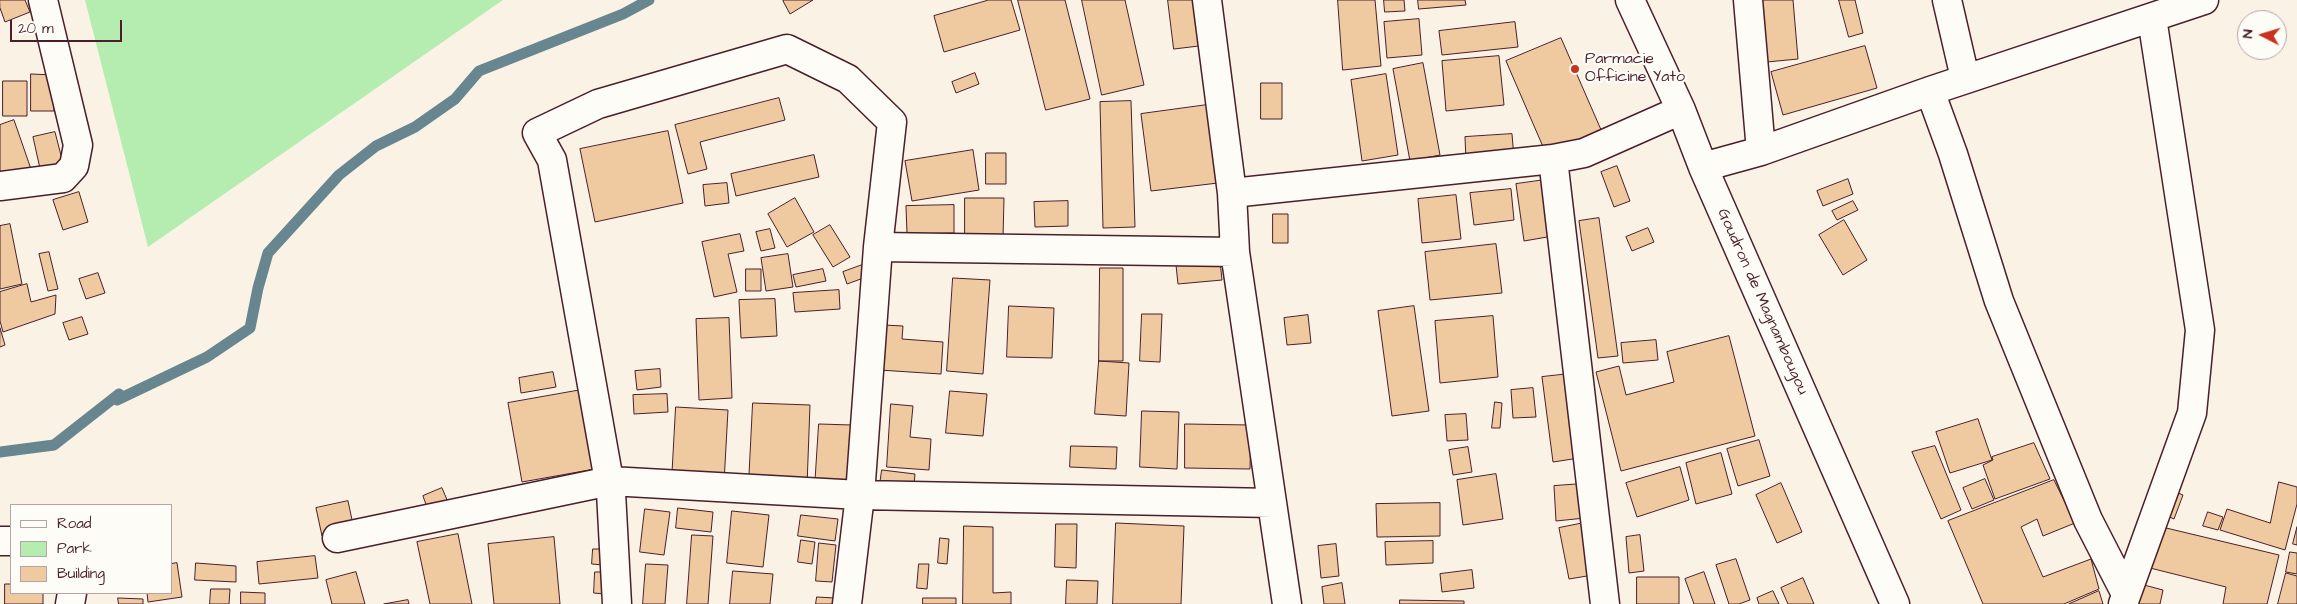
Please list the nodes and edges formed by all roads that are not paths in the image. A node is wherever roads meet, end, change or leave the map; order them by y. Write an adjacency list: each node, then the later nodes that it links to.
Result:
1 (43, 0): 14 (street)
2 (1207, 0): 15 (street)
3 (1630, 0): 10 (street, Goudron de Magnambougou)
4 (1748, 0): 11 (street)
5 (1947, 0): 8 (street)
6 (2204, 0): 7 (street)
7 (2160, 10): 8 (street); 22 (street)
8 (1966, 78): 9 (street)
9 (1930, 90): 11 (street); 22 (street)
10 (1681, 110): 12 (street); 13 (street, Goudron de Magnambougou)
11 (1761, 151): 13 (street)
12 (1553, 159): 15 (street); 26 (street)
13 (1703, 167): 27 (street, Goudron de Magnambougou)
14 (0, 186)
15 (1232, 193): 17 (street)
16 (878, 247): 17 (street); 18 (street); 19 (street)
17 (1235, 252): 20 (street)
18 (610, 481): 19 (street); 21 (street); 23 (street)
19 (860, 495): 20 (street); 24 (street)
20 (1272, 503): 25 (street)
21 (337, 538)
22 (2125, 599)
23 (617, 604)
24 (847, 604)
25 (1287, 604)
26 (1605, 604)
27 (1895, 604)

